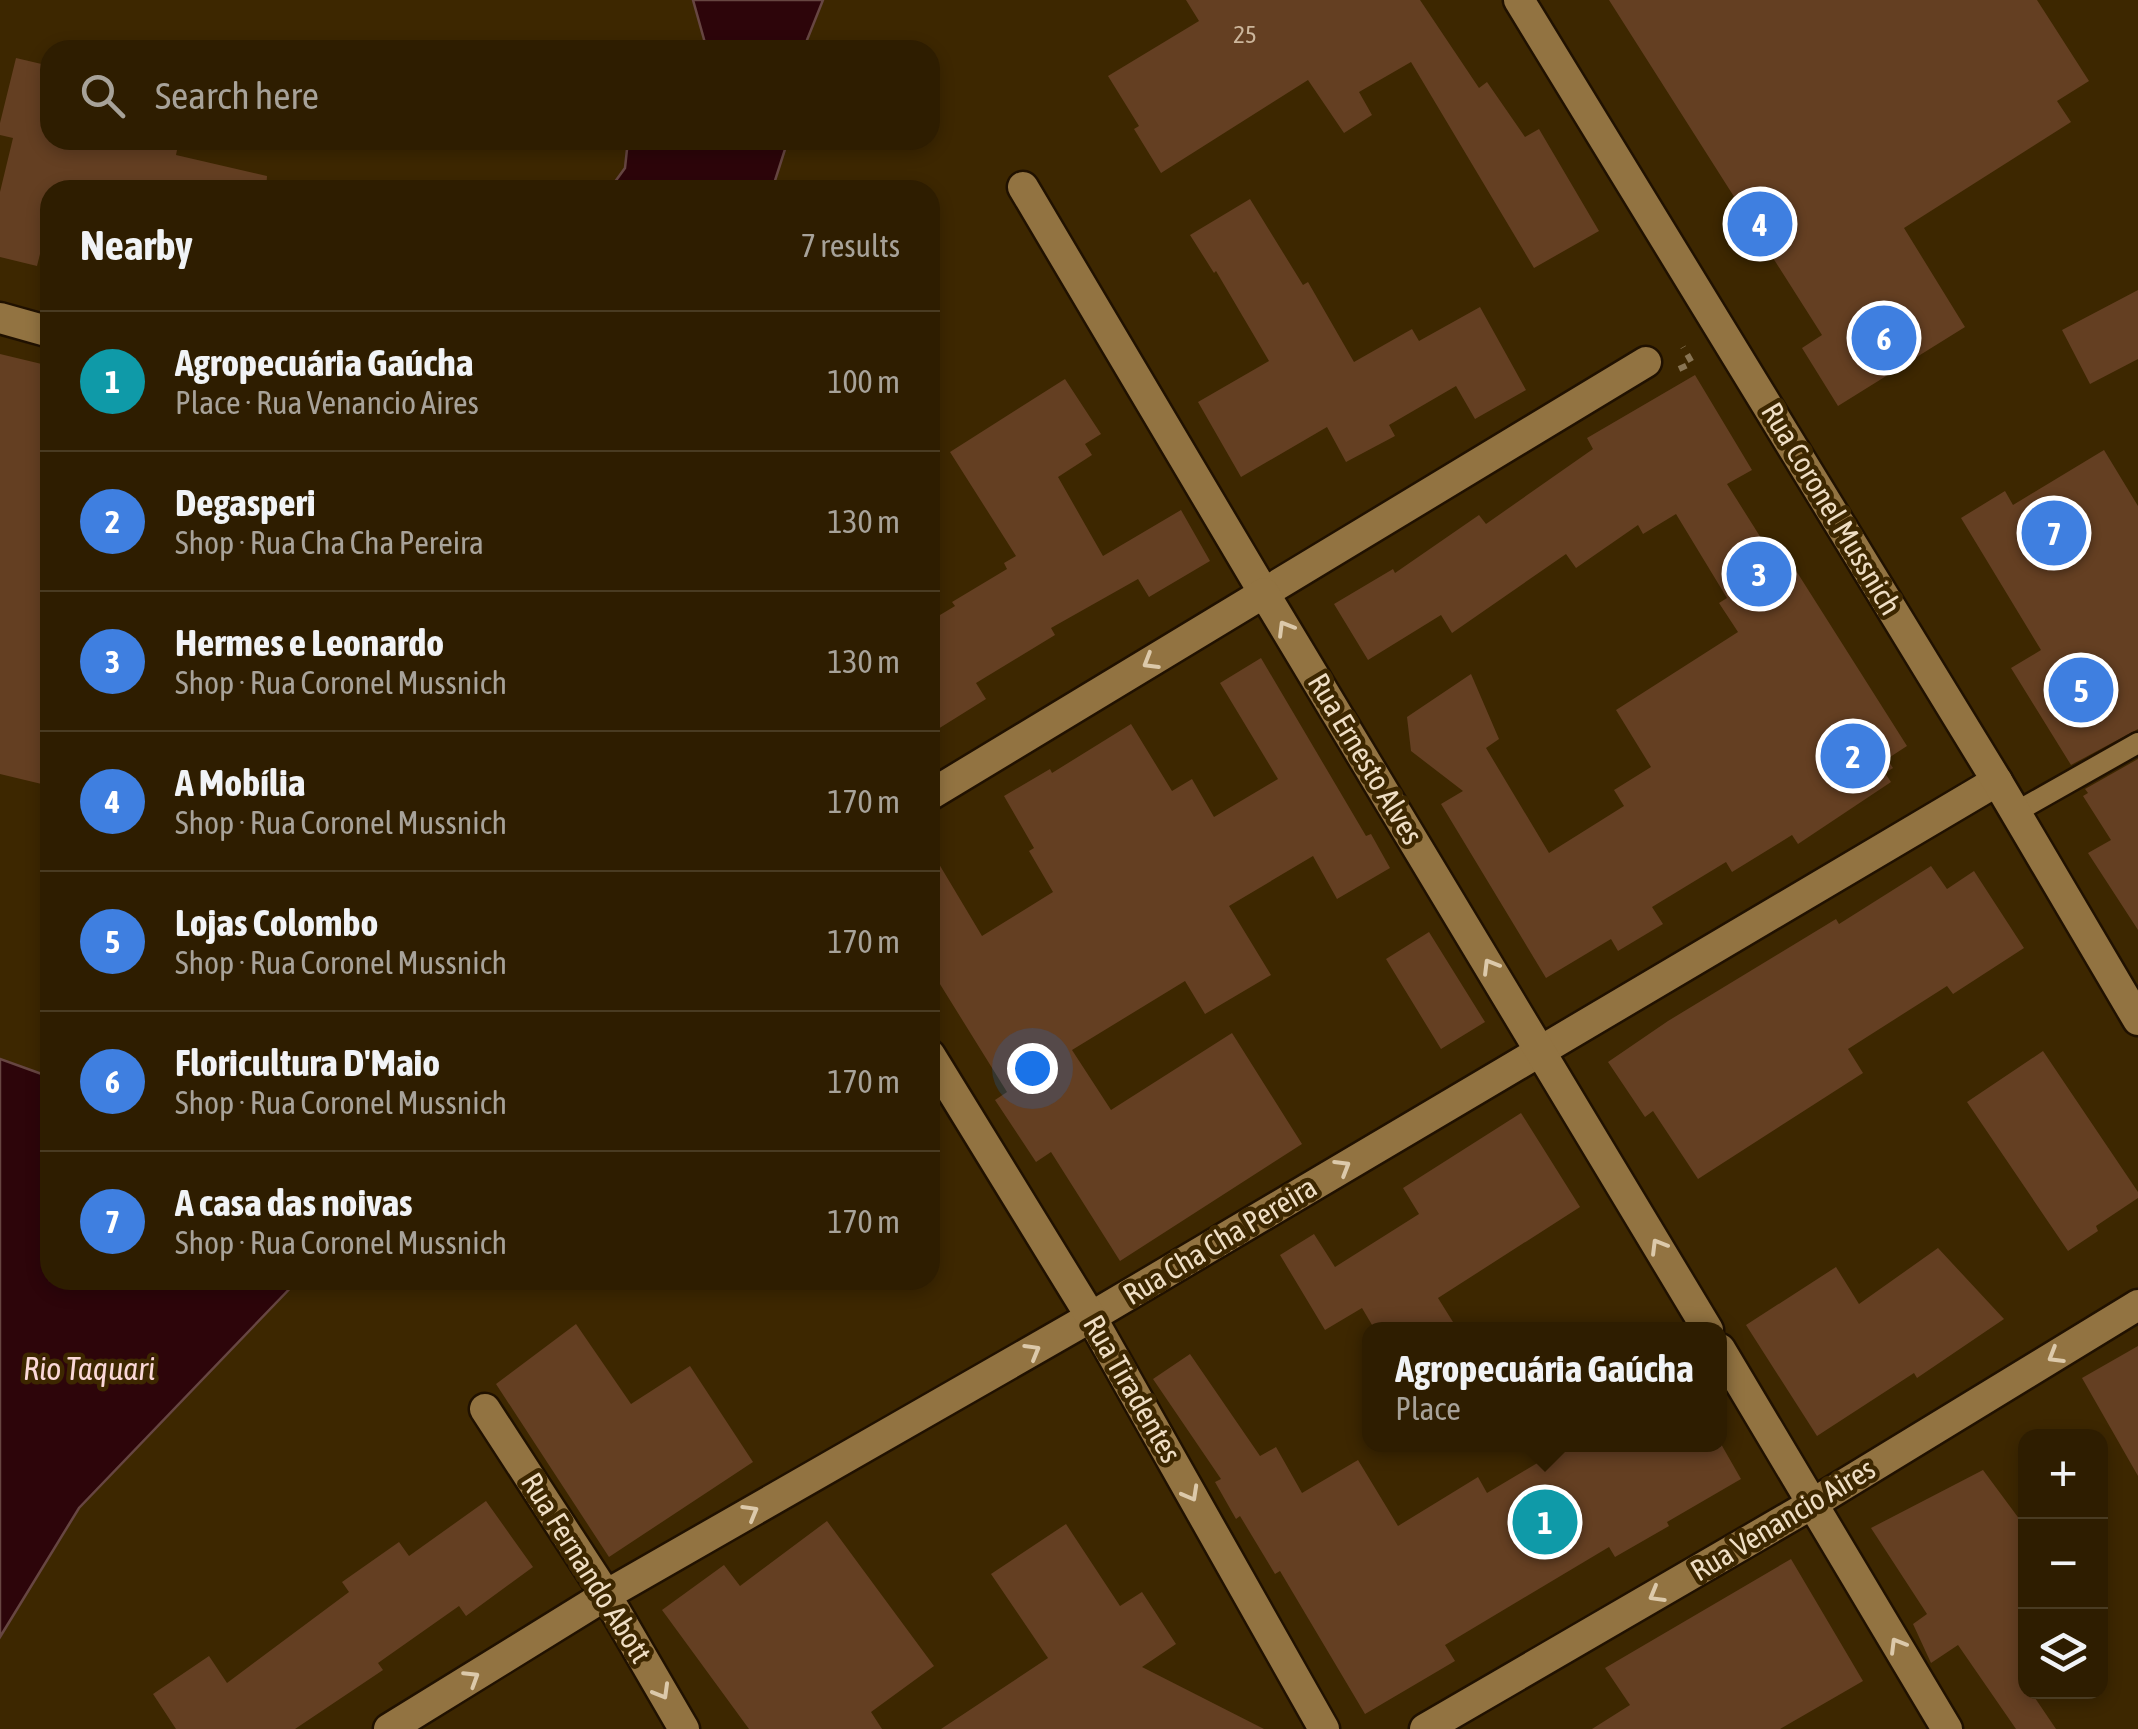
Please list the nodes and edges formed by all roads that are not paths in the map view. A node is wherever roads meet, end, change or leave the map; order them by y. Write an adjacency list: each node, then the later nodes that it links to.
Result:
1 (1520, 0): 8 (street, Rua Coronel Mussnich)
2 (1024, 187): 6 (street, Rua Ernesto Alves)
3 (0, 318): 4 (street)
4 (40, 329)
5 (1646, 362): 6 (street)
6 (1264, 593): 9 (street, one-way to 9); 12 (street, Rua Ernesto Alves, one-way to 6)
7 (2138, 743): 10 (lane)
8 (1998, 781): 10 (street, Rua Coronel Mussnich); 12 (street, Rua Cha Cha Pereira)
9 (940, 789)
10 (2016, 812): 11 (street, Rua Coronel Mussnich)
11 (2138, 1020)
12 (1541, 1049): 15 (street, Rua Cha Cha Pereira, one-way to 12); 16 (street, Rua Ernesto Alves, one-way to 12)
13 (940, 1071): 15 (street, Rua Tiradentes)
14 (2138, 1304): 19 (street, Rua Venancio Aires, one-way to 19)
15 (1092, 1317): 20 (street, Rua Cha Cha Pereira, one-way to 15); 23 (street, Rua Tiradentes, one-way to 23)
16 (1703, 1322)
17 (1727, 1362): 19 (street)
18 (486, 1410): 20 (street, Rua Fernando Abott)
19 (1812, 1504): 24 (street, Rua Venancio Aires, one-way to 24); 25 (street, one-way to 19)
20 (606, 1595): 21 (street, Rua Cha Cha Pereira, one-way to 20); 22 (street, Rua Fernando Abott, one-way to 22)
21 (389, 1729)
22 (684, 1729)
23 (1324, 1729)
24 (1425, 1729)
25 (1947, 1729)

